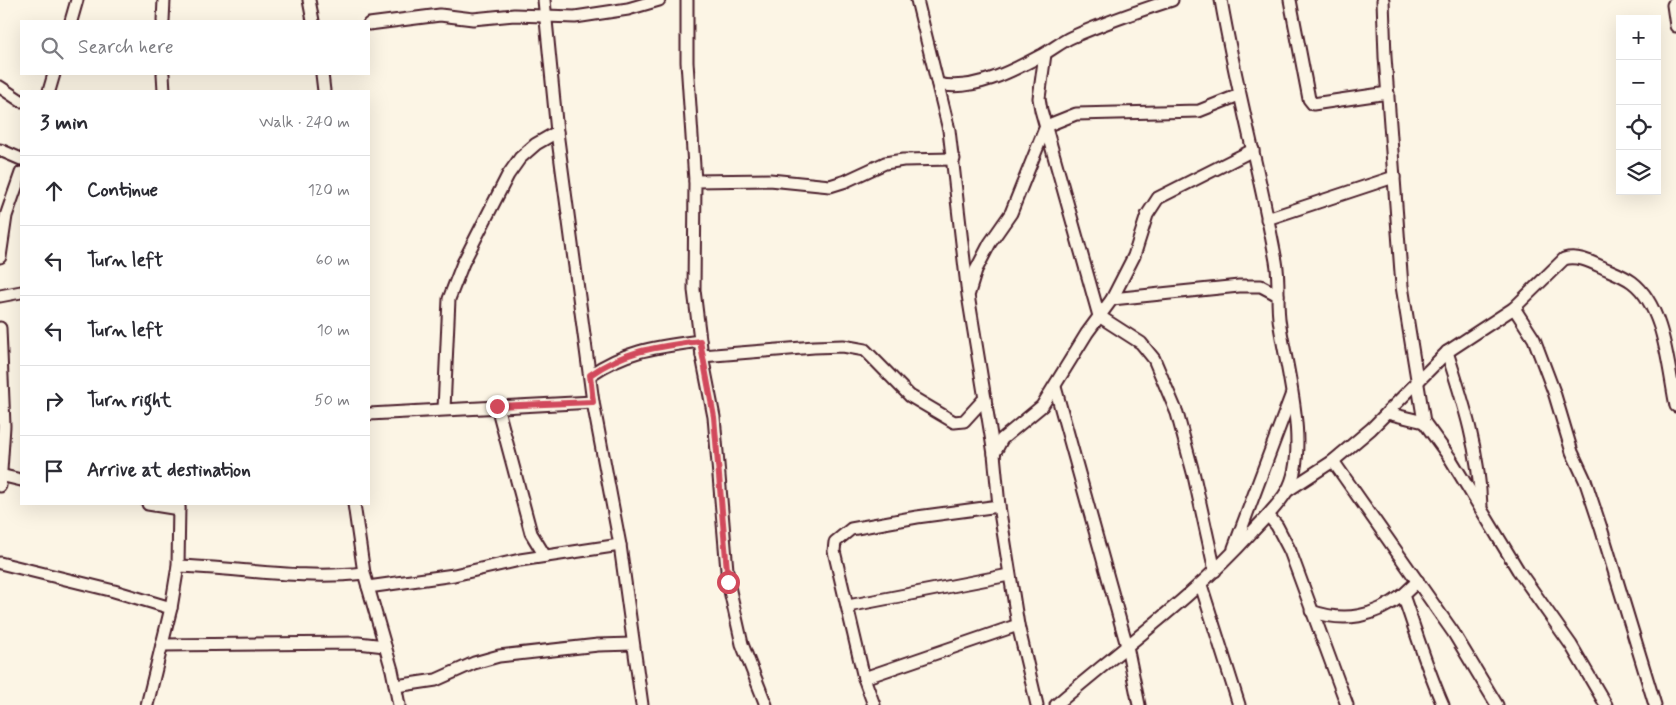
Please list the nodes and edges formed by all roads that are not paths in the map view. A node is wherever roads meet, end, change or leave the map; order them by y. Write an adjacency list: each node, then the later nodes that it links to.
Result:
1 (77, 0): 14 (street)
2 (164, 0): 15 (street)
3 (309, 0): 16 (street)
4 (544, 0): 13 (street)
5 (659, 0): 13 (street)
6 (687, 0): 39 (street)
7 (917, 0): 23 (street)
8 (1172, 0): 19 (street)
9 (1221, 0): 29 (street)
10 (1290, 0): 28 (street)
11 (1383, 0): 28 (street)
12 (1676, 0): 18 (street)
13 (547, 18): 17 (street); 32 (street)
14 (71, 20)
15 (163, 20)
16 (313, 20)
17 (370, 24)
18 (1676, 26)
19 (1045, 54): 23 (street); 31 (street)
20 (54, 75): 25 (street)
21 (163, 75): 26 (street)
22 (322, 75): 27 (street)
23 (938, 84): 36 (street)
24 (0, 87): 30 (street)
25 (49, 90)
26 (164, 90)
27 (324, 90)
28 (1388, 93): 37 (street)
29 (1239, 95): 31 (street); 34 (street)
30 (20, 100)
31 (1046, 126): 45 (street); 49 (street)
32 (558, 132): 54 (street); 62 (street)
33 (0, 150): 35 (street)
34 (1253, 150): 41 (street); 47 (street)
35 (20, 159)
36 (954, 159): 39 (street); 45 (street)
37 (1394, 177): 41 (street); 55 (street)
38 (20, 181): 40 (street)
39 (695, 181): 51 (street)
40 (3, 214): 42 (street)
41 (1267, 219): 44 (street)
42 (0, 257)
43 (20, 292): 46 (street)
44 (1278, 294): 47 (street); 57 (street)
45 (968, 295): 58 (street)
46 (0, 296)
47 (1112, 299): 49 (street)
48 (1514, 308): 52 (street); 61 (street); 112 (street)
49 (1099, 316): 56 (street); 82 (street)
50 (0, 328): 68 (street)
51 (700, 341): 53 (street); 54 (street)
52 (1447, 352): 55 (street); 75 (street)
53 (702, 356): 58 (street); 102 (street)
54 (590, 375): 59 (street)
55 (1419, 378): 63 (street); 65 (street)
56 (1054, 387): 66 (street); 96 (street)
57 (1292, 392): 70 (street); 79 (street)
58 (985, 398): 66 (street)
59 (593, 402): 60 (street); 77 (street)
60 (497, 406): 62 (street); 78 (street)
61 (1676, 406)
62 (444, 409): 64 (street)
63 (1387, 413): 65 (street); 67 (street)
64 (370, 414)
65 (1424, 422): 75 (street)
66 (994, 454): 73 (street)
67 (1333, 461): 70 (street); 85 (street)
68 (1, 479): 69 (street)
69 (20, 480)
70 (1287, 491): 76 (street)
71 (158, 505): 74 (street)
72 (354, 505): 83 (street)
73 (999, 506): 84 (street); 89 (street)
74 (179, 507): 81 (street)
75 (1481, 507): 111 (street)
76 (1268, 515): 79 (street); 91 (street)
77 (620, 545): 78 (street); 93 (street)
78 (545, 556): 87 (street)
79 (1231, 556): 82 (street)
80 (0, 564): 90 (street)
81 (178, 566): 83 (street); 90 (street)
82 (1215, 571): 86 (street)
83 (364, 573): 87 (street)
84 (1010, 574): 89 (street); 92 (street)
85 (1418, 581): 88 (street); 110 (street)
86 (1201, 585): 96 (street); 107 (street)
87 (368, 587): 95 (street)
88 (1402, 596): 91 (street); 109 (street)
89 (848, 606): 97 (street)
90 (171, 608): 94 (street)
91 (1311, 611): 108 (street)
92 (1018, 625): 97 (street); 104 (street)
93 (633, 644): 98 (street); 101 (street)
94 (162, 645): 95 (street); 99 (street)
95 (385, 646): 98 (street)
96 (1127, 646): 105 (street); 106 (street)
97 (864, 678): 103 (street)
98 (396, 686): 100 (street)
99 (147, 705)
100 (399, 705)
101 (642, 705)
102 (766, 705)
103 (874, 705)
104 (1037, 705)
105 (1056, 705)
106 (1139, 705)
107 (1239, 705)
108 (1347, 705)
109 (1443, 705)
110 (1497, 705)
111 (1606, 705)
112 (1655, 705)

